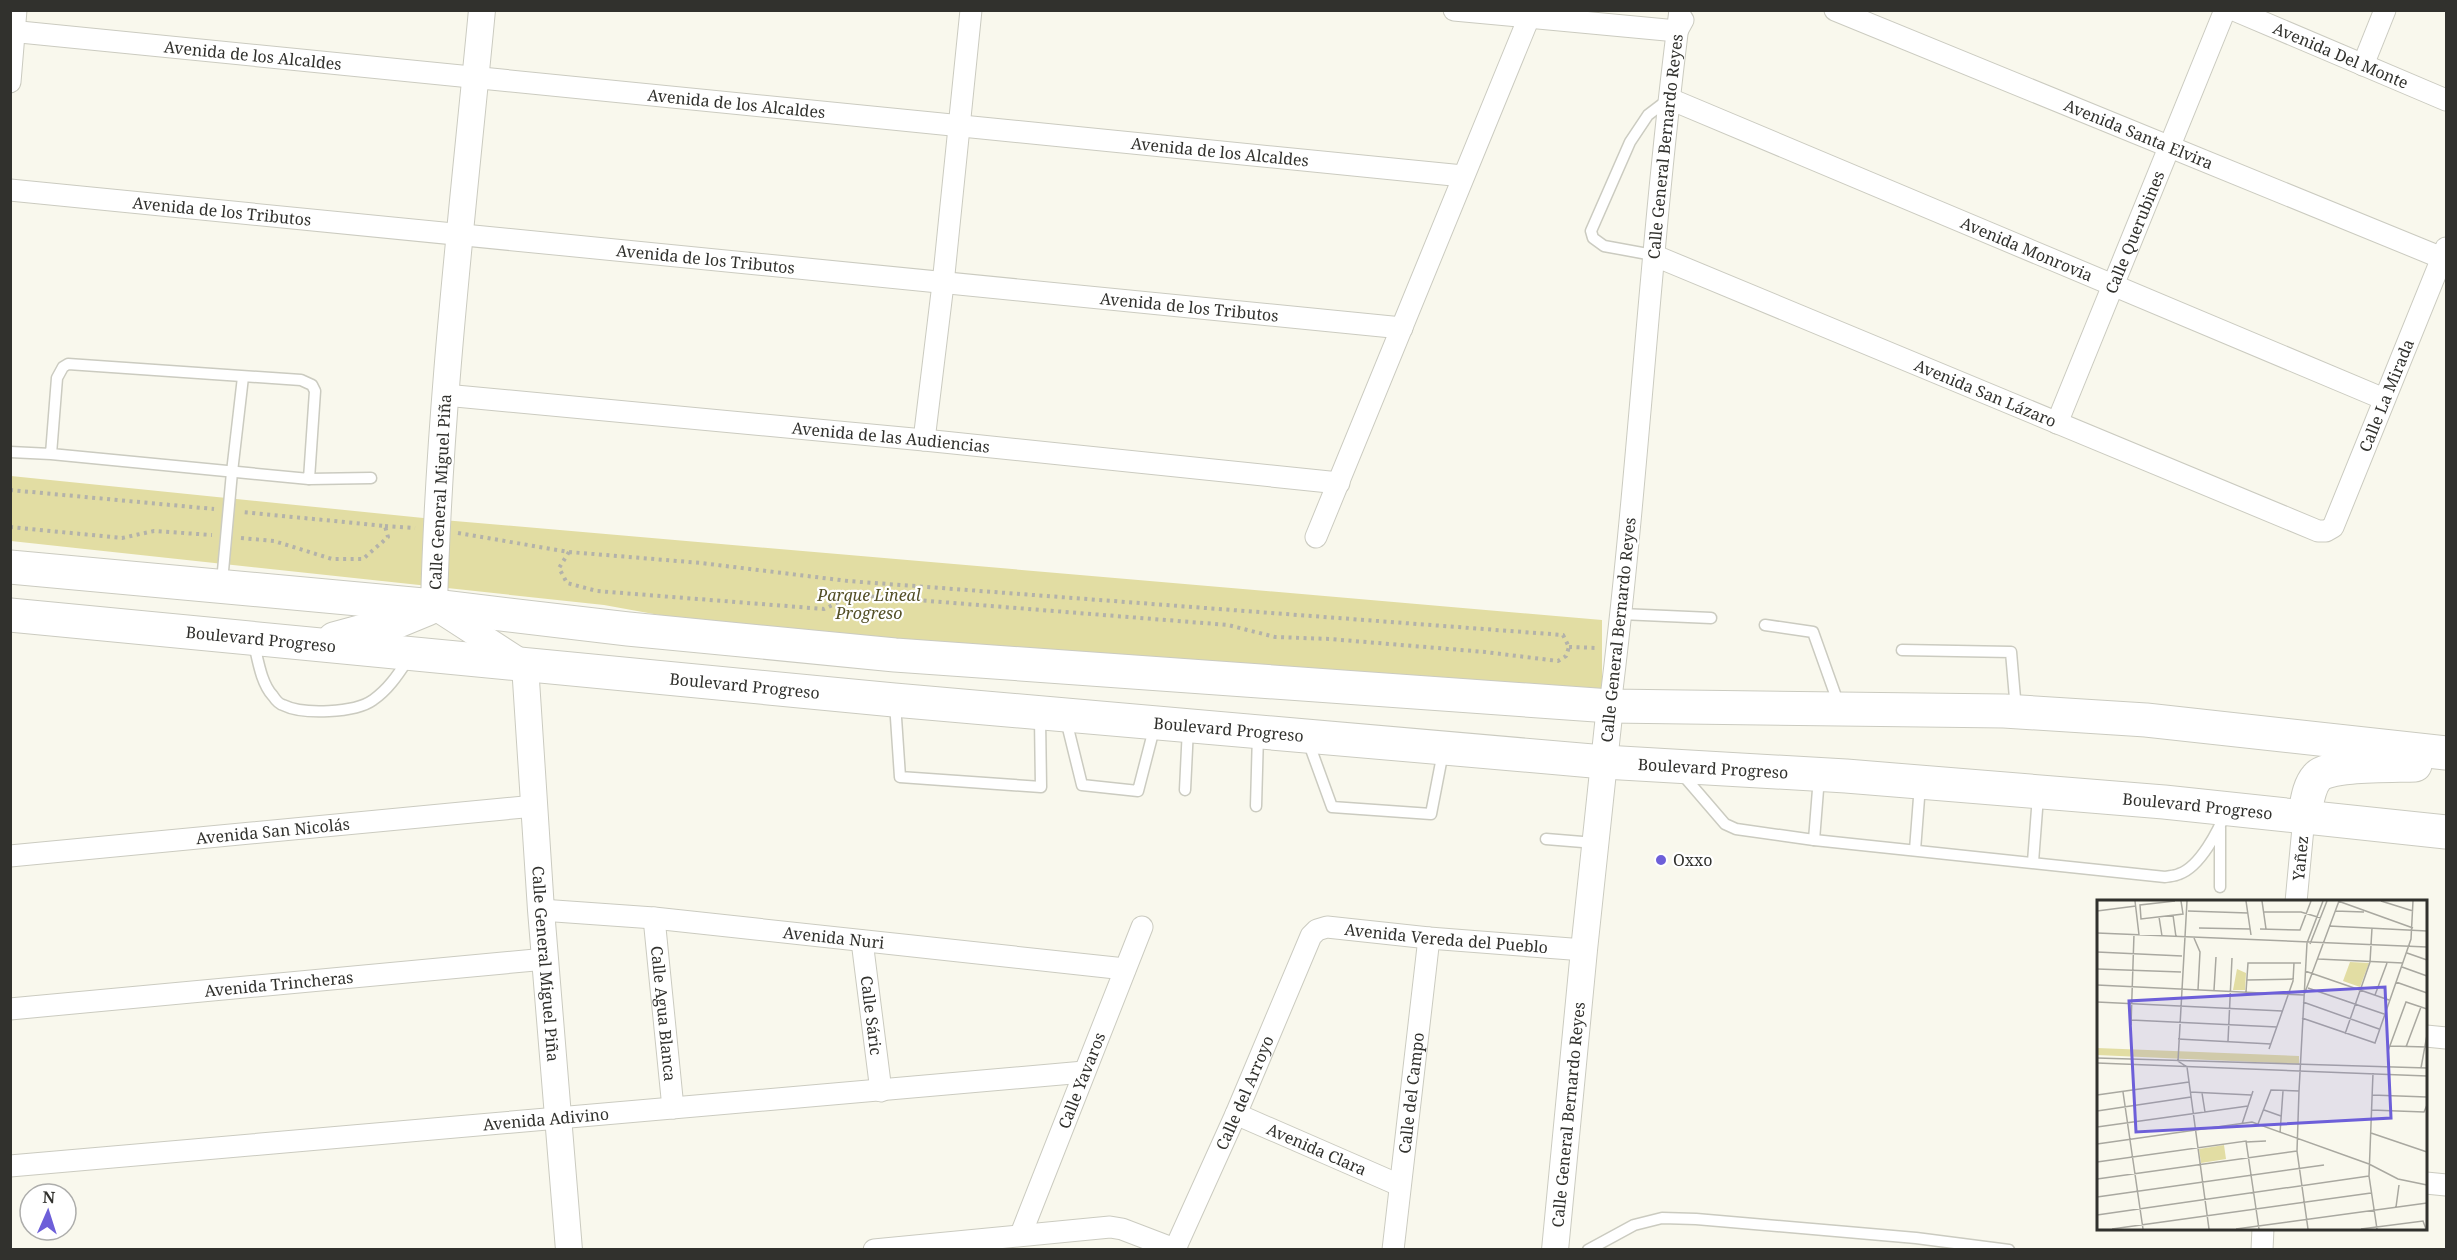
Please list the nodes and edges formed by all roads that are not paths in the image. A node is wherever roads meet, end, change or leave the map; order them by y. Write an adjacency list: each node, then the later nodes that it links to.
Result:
1 (16, 10): 12 (street)
2 (482, 10): 14 (street, Calle General Miguel Piña)
3 (971, 10): 18 (street)
4 (1454, 10): 10 (street)
5 (1689, 10): 11 (street)
6 (1835, 10): 19 (street, Avenida Santa Elvira)
7 (2225, 10): 19 (street, Calle Querubines)
8 (2234, 10): 13 (street, Avenida Del Monte)
9 (2385, 10): 13 (street)
10 (1530, 15): 11 (street); 20 (street)
11 (1678, 21): 16 (street, Calle General Bernardo Reyes)
12 (12, 32): 14 (street, Avenida de los Alcaldes); 15 (street)
13 (2363, 65): 17 (street, Avenida Del Monte)
14 (475, 77): 18 (street, Avenida de los Alcaldes); 22 (street, Calle General Miguel Piña)
15 (10, 82)
16 (1670, 99): 24 (street, Calle General Bernardo Reyes); 24 (lane); 26 (street, Avenida Monrovia)
17 (2446, 100)
18 (960, 126): 20 (street, Avenida de los Alcaldes); 25 (street)
19 (2170, 148): 23 (street, Avenida Santa Elvira); 26 (street, Calle Querubines)
20 (1463, 176): 27 (street)
21 (10, 190): 22 (street, Avenida de los Tributos)
22 (460, 235): 25 (street, Avenida de los Tributos); 29 (street, Calle General Miguel Piña)
23 (2444, 253): 30 (street, Calle La Mirada)
24 (1653, 255): 31 (street, Avenida San Lázaro); 44 (street, Calle General Bernardo Reyes)
25 (944, 284): 27 (street, Avenida de los Tributos); 32 (street)
26 (2113, 286): 30 (street, Avenida Monrovia); 31 (street, Calle Querubines)
27 (1402, 328): 38 (street)
28 (243, 377): 34 (lane); 35 (lane); 37 (lane)
29 (445, 395): 32 (street, Avenida de las Audiencias); 43 (street, Calle General Miguel Piña)
30 (2384, 399): 39 (street, Calle La Mirada)
31 (2057, 423): 39 (street, Avenida San Lázaro)
32 (924, 440): 38 (street, Avenida de las Audiencias)
33 (10, 452): 34 (lane)
34 (51, 454): 35 (lane)
35 (232, 472): 37 (lane); 42 (lane)
36 (371, 478): 37 (lane)
37 (309, 479)
38 (1339, 483): 40 (street)
39 (2318, 531)
40 (1316, 537)
41 (10, 567): 42 (main road)
42 (222, 586): 43 (main road)
43 (434, 606): 48 (main road); 50 (main road); 53 (street, Calle General Miguel Piña)
44 (1621, 614): 46 (lane); 55 (street, Calle General Bernardo Reyes)
45 (10, 615): 49 (main road, Boulevard Progreso)
46 (1711, 618)
47 (1765, 625): 56 (lane)
48 (628, 629): 53 (main road); 55 (main road)
49 (252, 638): 50 (main road, Boulevard Progreso); 52 (lane)
50 (314, 644): 52 (main road, Boulevard Progreso)
51 (1902, 650): 58 (lane)
52 (412, 654): 53 (main road, Boulevard Progreso)
53 (525, 665): 54 (main road, Boulevard Progreso); 71 (street, Calle General Miguel Piña)
54 (894, 700): 57 (main road, Boulevard Progreso); 57 (lane)
55 (1610, 706): 56 (main road); 64 (street, Calle General Bernardo Reyes)
56 (1840, 708): 58 (main road)
57 (1052, 713): 59 (main road, Boulevard Progreso); 59 (lane)
58 (2016, 713): 63 (main road)
59 (1172, 723): 60 (main road, Boulevard Progreso); 69 (lane)
60 (1258, 731): 61 (main road, Boulevard Progreso); 72 (lane)
61 (1306, 735): 62 (main road, Boulevard Progreso); 62 (lane)
62 (1444, 748): 64 (main road, Boulevard Progreso)
63 (2446, 753)
64 (1604, 762): 65 (main road, Boulevard Progreso); 78 (street, Calle General Bernardo Reyes)
65 (1676, 766): 67 (main road, Boulevard Progreso); 77 (lane)
66 (2446, 766): 73 (main road)
67 (1820, 775): 68 (main road, Boulevard Progreso); 77 (lane)
68 (1920, 782): 70 (main road, Boulevard Progreso); 79 (lane)
69 (1185, 790)
70 (2038, 792): 74 (main road, Boulevard Progreso); 81 (lane)
71 (535, 806): 80 (street, Avenida San Nicolás); 84 (street, Calle General Miguel Piña)
72 (1256, 806)
73 (2304, 817): 74 (main road, Boulevard Progreso); 75 (main road, Boulevard Progreso); 83 (street, Yañez)
74 (2223, 818): 81 (lane); 82 (lane)
75 (2445, 835)
76 (1546, 839): 78 (lane)
77 (1814, 840): 79 (lane)
78 (1595, 843): 90 (street, Calle General Bernardo Reyes)
79 (1916, 850): 81 (lane)
80 (10, 856)
81 (2033, 862)
82 (2220, 886)
83 (2295, 900)
84 (541, 910): 85 (street, Avenida Nuri); 91 (street, Calle General Miguel Piña)
85 (654, 918): 89 (street, Avenida Nuri); 98 (street, Calle Agua Blanca)
86 (1142, 927): 92 (street, Calle Yavaros)
87 (1311, 936): 88 (street, Avenida Vereda del Pueblo); 99 (street, Calle del Arroyo)
88 (1429, 938): 90 (street, Avenida Vereda del Pueblo); 103 (street, Calle del Campo)
89 (862, 941): 92 (street, Avenida Nuri); 97 (street, Calle Sáric)
90 (1584, 950): 107 (street, Calle General Bernardo Reyes)
91 (546, 959): 93 (street, Avenida Trincheras); 100 (street, Calle General Miguel Piña)
92 (1125, 969): 96 (street, Calle Yavaros)
93 (10, 1009)
94 (2427, 1036): 95 (street)
95 (2446, 1038)
96 (1084, 1072): 97 (street, Avenida Adivino); 106 (street, Calle Yavaros)
97 (881, 1091): 98 (street, Avenida Adivino)
98 (673, 1108): 100 (street, Avenida Adivino)
99 (1236, 1114): 103 (street, Avenida Clara); 108 (street, Calle del Arroyo)
100 (558, 1117): 101 (street, Avenida Adivino); 109 (street, Calle General Miguel Piña)
101 (10, 1166)
102 (2427, 1183): 104 (street)
103 (1399, 1185): 111 (street, Calle del Campo)
104 (2446, 1185)
105 (2264, 1230): 114 (street)
106 (1021, 1234): 108 (street); 110 (street)
107 (1560, 1248)
108 (1176, 1249)
109 (569, 1250)
110 (874, 1250)
111 (1393, 1250)
112 (1588, 1250): 113 (lane)
113 (2009, 1250)
114 (2262, 1250)

